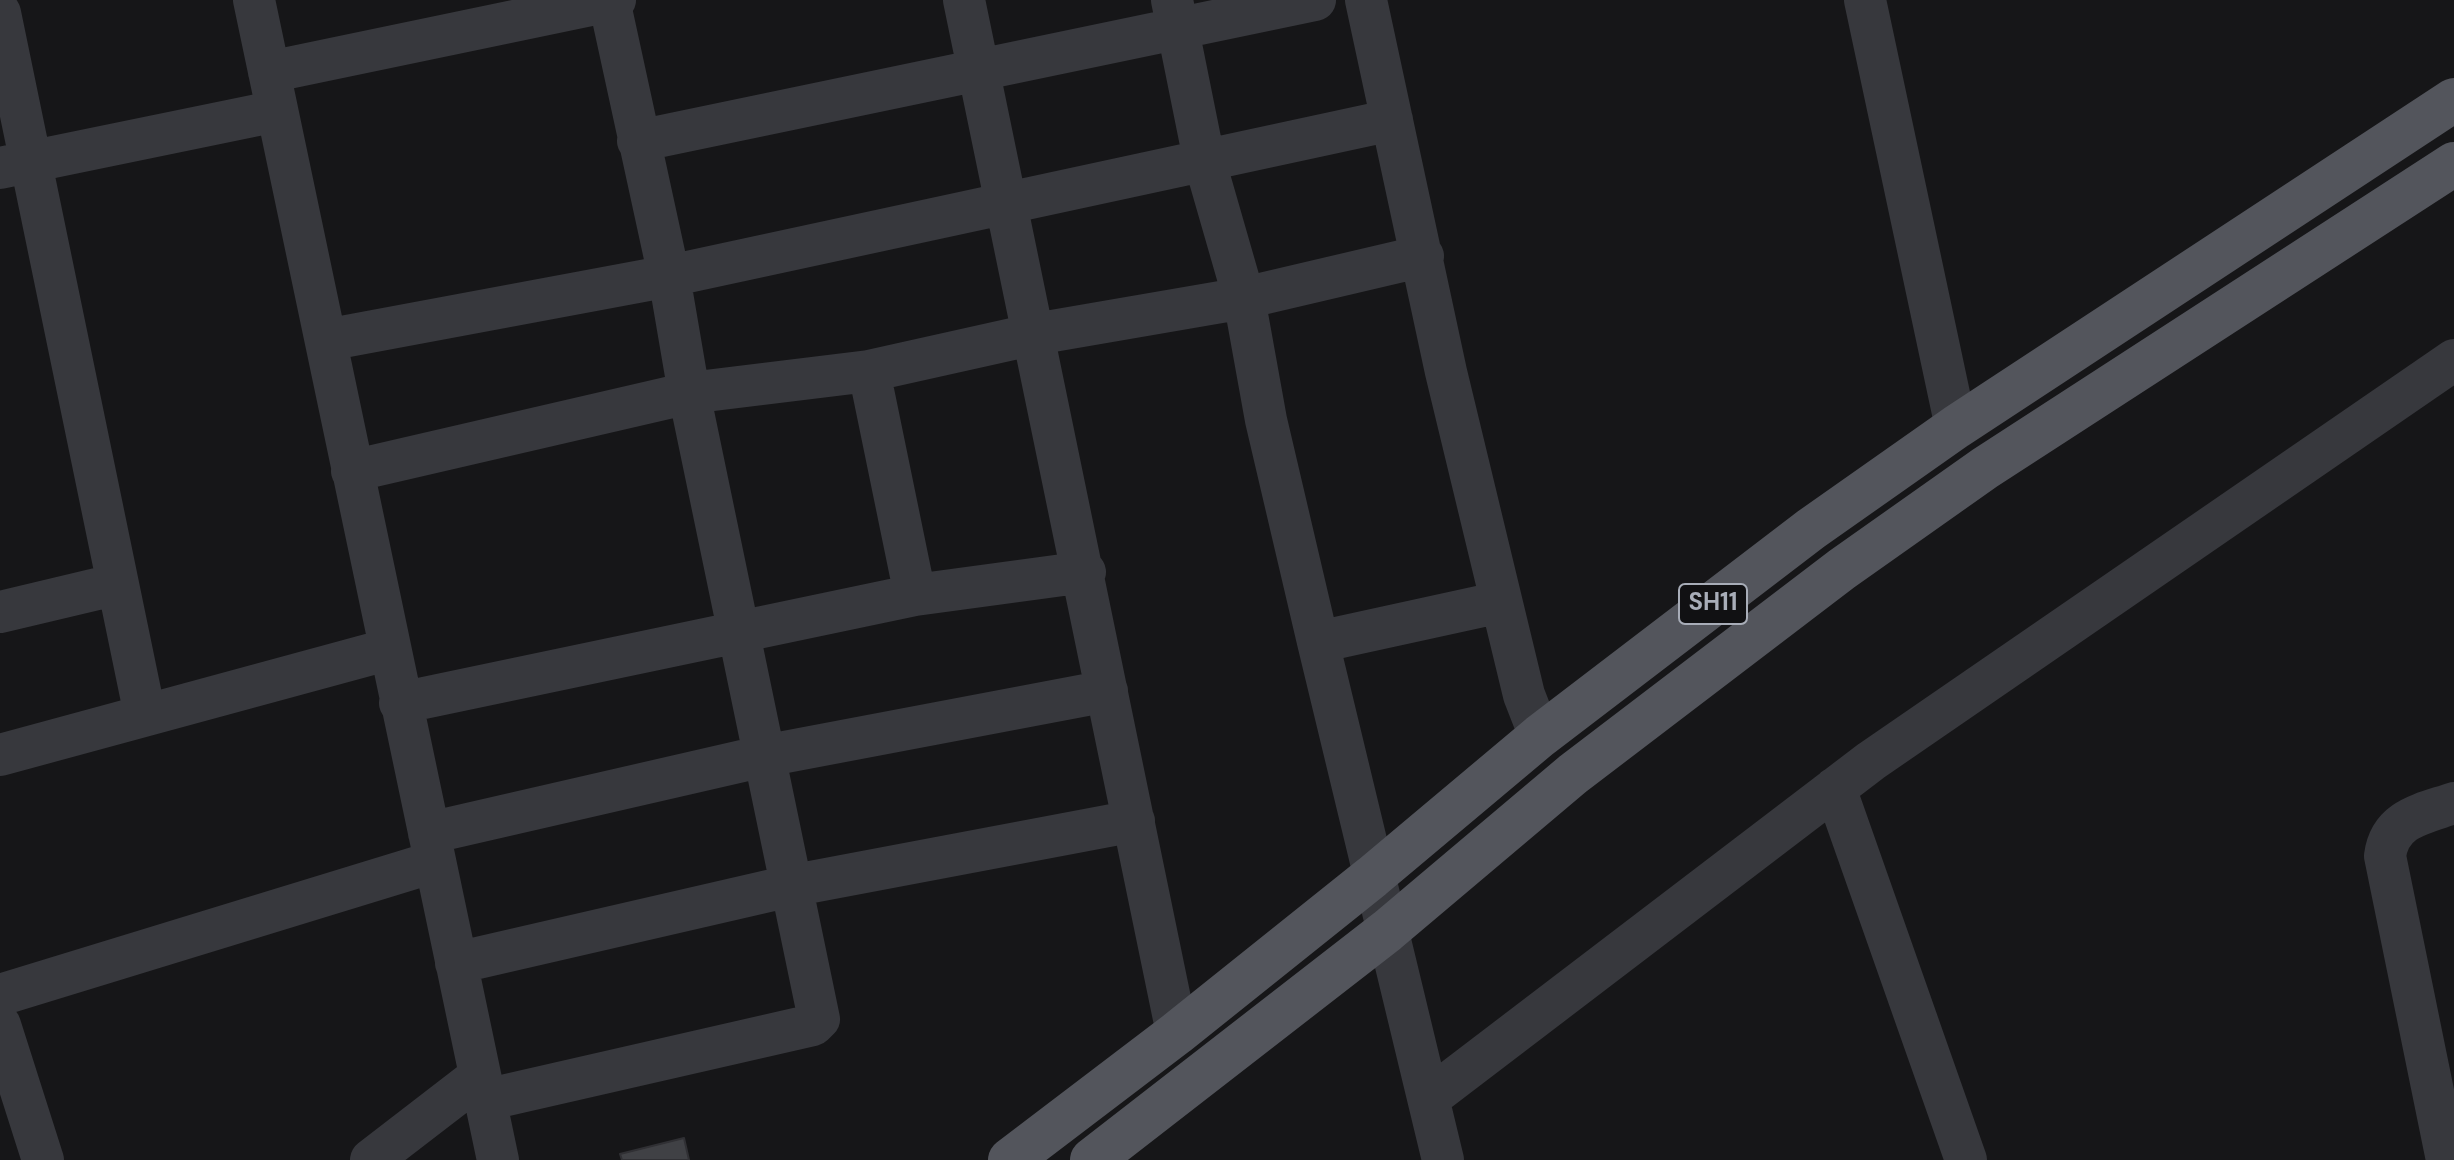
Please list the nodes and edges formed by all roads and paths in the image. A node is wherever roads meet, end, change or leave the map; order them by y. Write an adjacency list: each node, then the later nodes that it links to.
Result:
1 (254, 0): 10 (street)
2 (611, 0): 10 (street); 13 (street)
3 (964, 0): 9 (street)
4 (1315, 0): 8 (street)
5 (1366, 0): 12 (street)
6 (1865, 0): 26 (street)
7 (0, 13): 16 (street)
8 (1175, 14): 9 (street); 14 (street)
9 (979, 70): 13 (street); 17 (street)
10 (273, 92): 16 (street); 22 (street)
11 (2452, 111): 26 (main road, SH11)
12 (1392, 120): 14 (street); 18 (street)
13 (638, 141): 19 (street)
14 (1204, 159): 17 (street); 20 (street)
15 (2454, 164): 48 (main road, SH11)
16 (15, 165): 29 (street)
17 (1008, 203): 19 (street); 21 (street)
18 (1423, 256): 20 (street); 31 (street)
19 (669, 276): 22 (street); 25 (street)
20 (1244, 298): 21 (street); 34 (street)
21 (1035, 334): 24 (street); 28 (street)
22 (326, 340): 27 (street)
23 (2454, 360): 42 (street)
24 (869, 371): 25 (street); 30 (street)
25 (689, 393): 27 (street); 33 (street)
26 (1956, 427): 39 (main road, SH11)
27 (352, 471): 35 (street)
28 (1085, 572): 30 (street); 36 (street)
29 (118, 584): 32 (street); 38 (street)
30 (915, 595): 33 (street)
31 (1501, 602): 34 (street); 39 (street)
32 (0, 612)
33 (738, 632): 37 (street); 41 (street)
34 (1318, 642): 46 (street)
35 (390, 649): 37 (street); 38 (street)
36 (1107, 691): 41 (street); 44 (street)
37 (400, 703): 45 (street)
38 (145, 715): 40 (street)
39 (1540, 736): 46 (main road, SH11)
40 (0, 755)
41 (764, 756): 45 (street); 47 (street)
42 (1835, 788): 54 (street); 61 (street)
43 (2454, 803): 62 (street)
44 (1134, 821): 47 (street); 52 (street)
45 (432, 847): 49 (street); 50 (street)
46 (1372, 877): 48 (street); 52 (main road, SH11)
47 (790, 886): 49 (street); 53 (street)
48 (1387, 931): 54 (street); 59 (main road, SH11)
49 (456, 963): 53 (street)
50 (0, 995)
51 (0, 1025): 55 (street)
52 (1177, 1033): 58 (main road, SH11)
53 (483, 1088): 56 (street); 57 (street)
54 (1429, 1098): 60 (street)
55 (43, 1160)
56 (371, 1160)
57 (498, 1160)
58 (1010, 1160)
59 (1092, 1160)
60 (1443, 1160)
61 (1966, 1160)
62 (2447, 1160)

